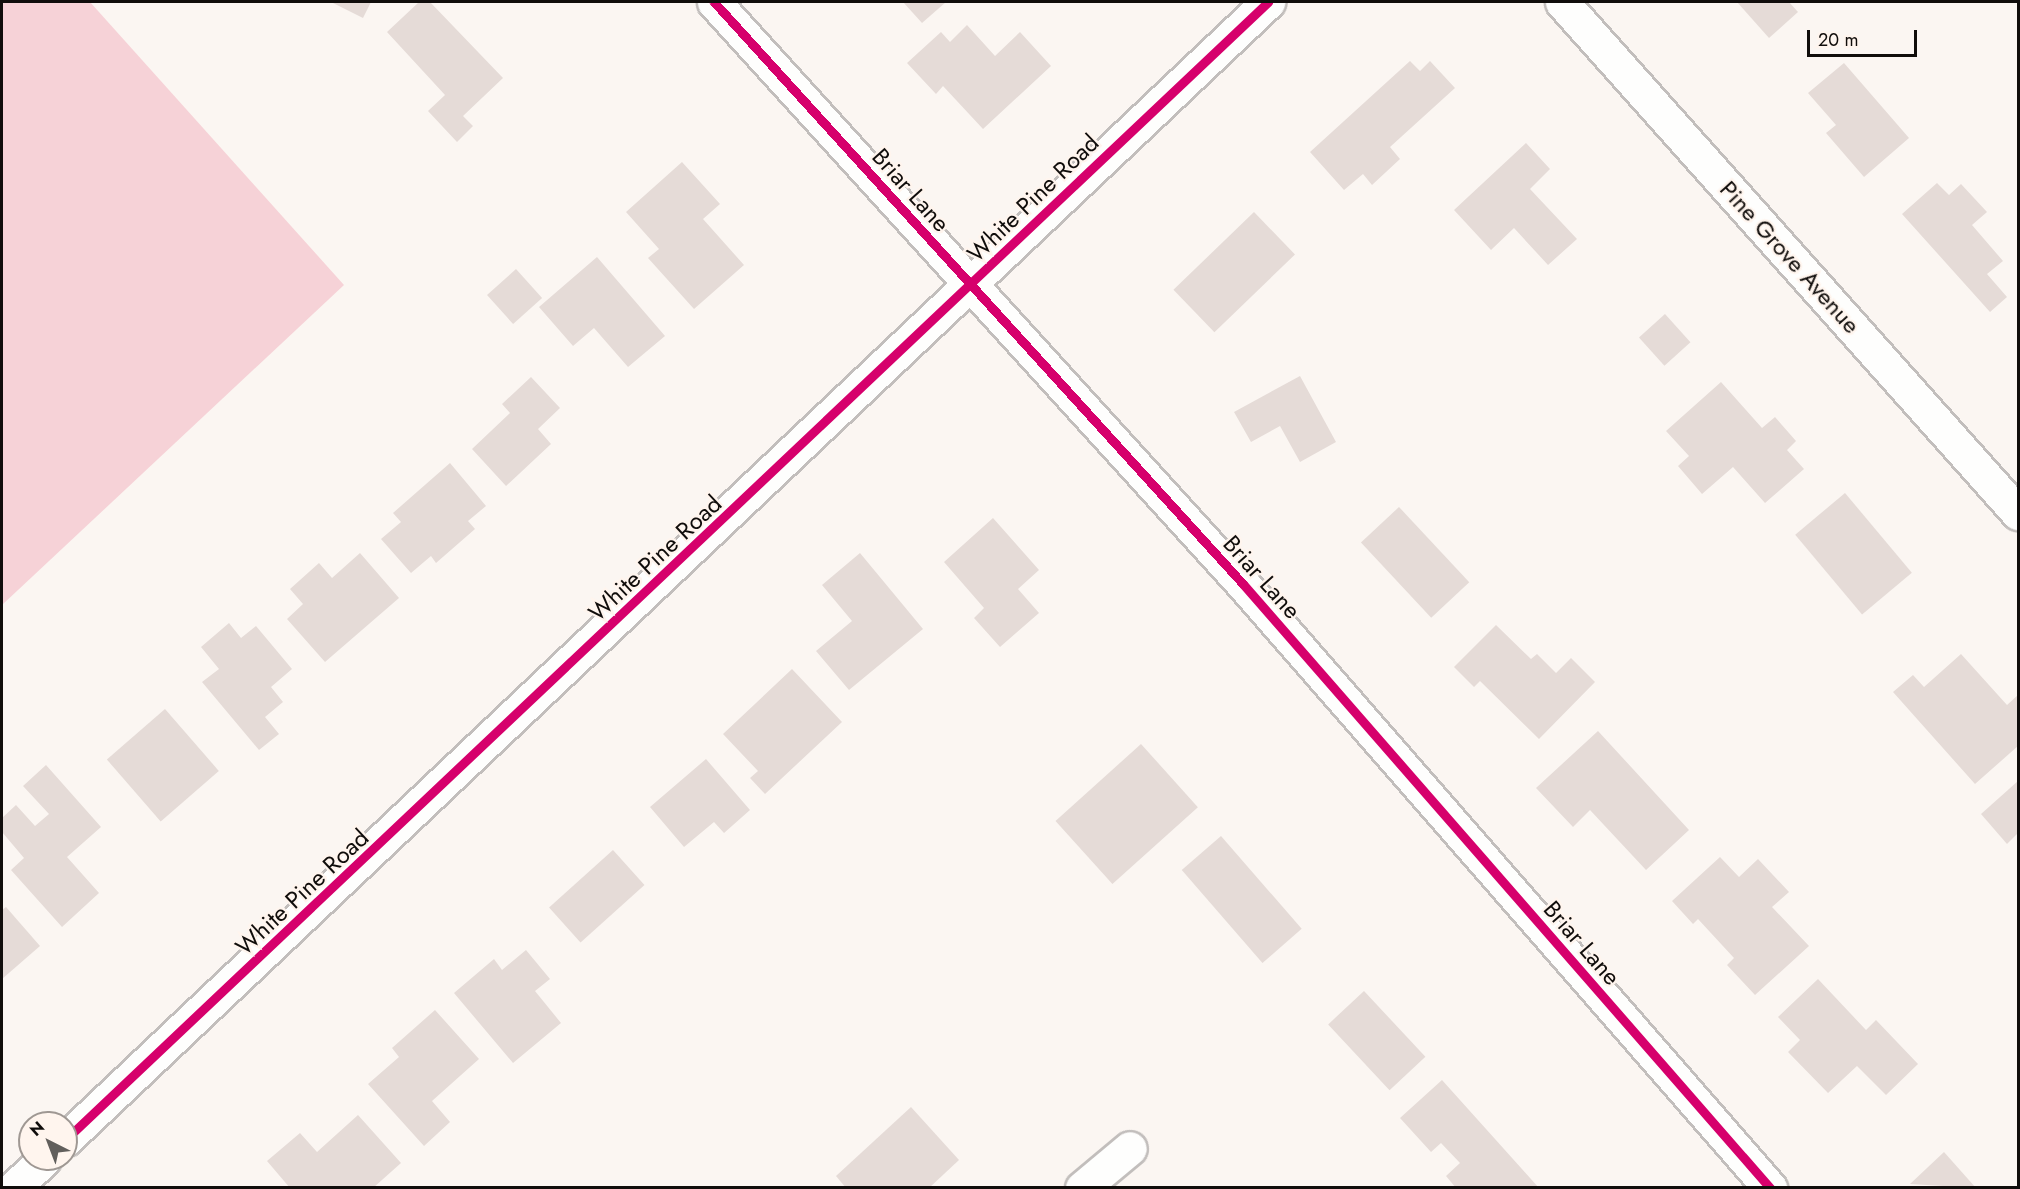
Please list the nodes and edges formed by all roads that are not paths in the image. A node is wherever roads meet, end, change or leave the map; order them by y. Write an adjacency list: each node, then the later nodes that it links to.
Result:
1 (714, 2): 4 (street, Briar Lane)
2 (1268, 2): 4 (street, White Pine Road)
3 (1562, 2): 5 (street, Pine Grove Avenue)
4 (971, 285): 6 (street, White Pine Road); 11 (street, Briar Lane)
5 (2019, 513)
6 (78, 1128)
7 (1130, 1148): 10 (street)
8 (32, 1171): 9 (street)
9 (14, 1188)
10 (1082, 1188)
11 (1770, 1188)

